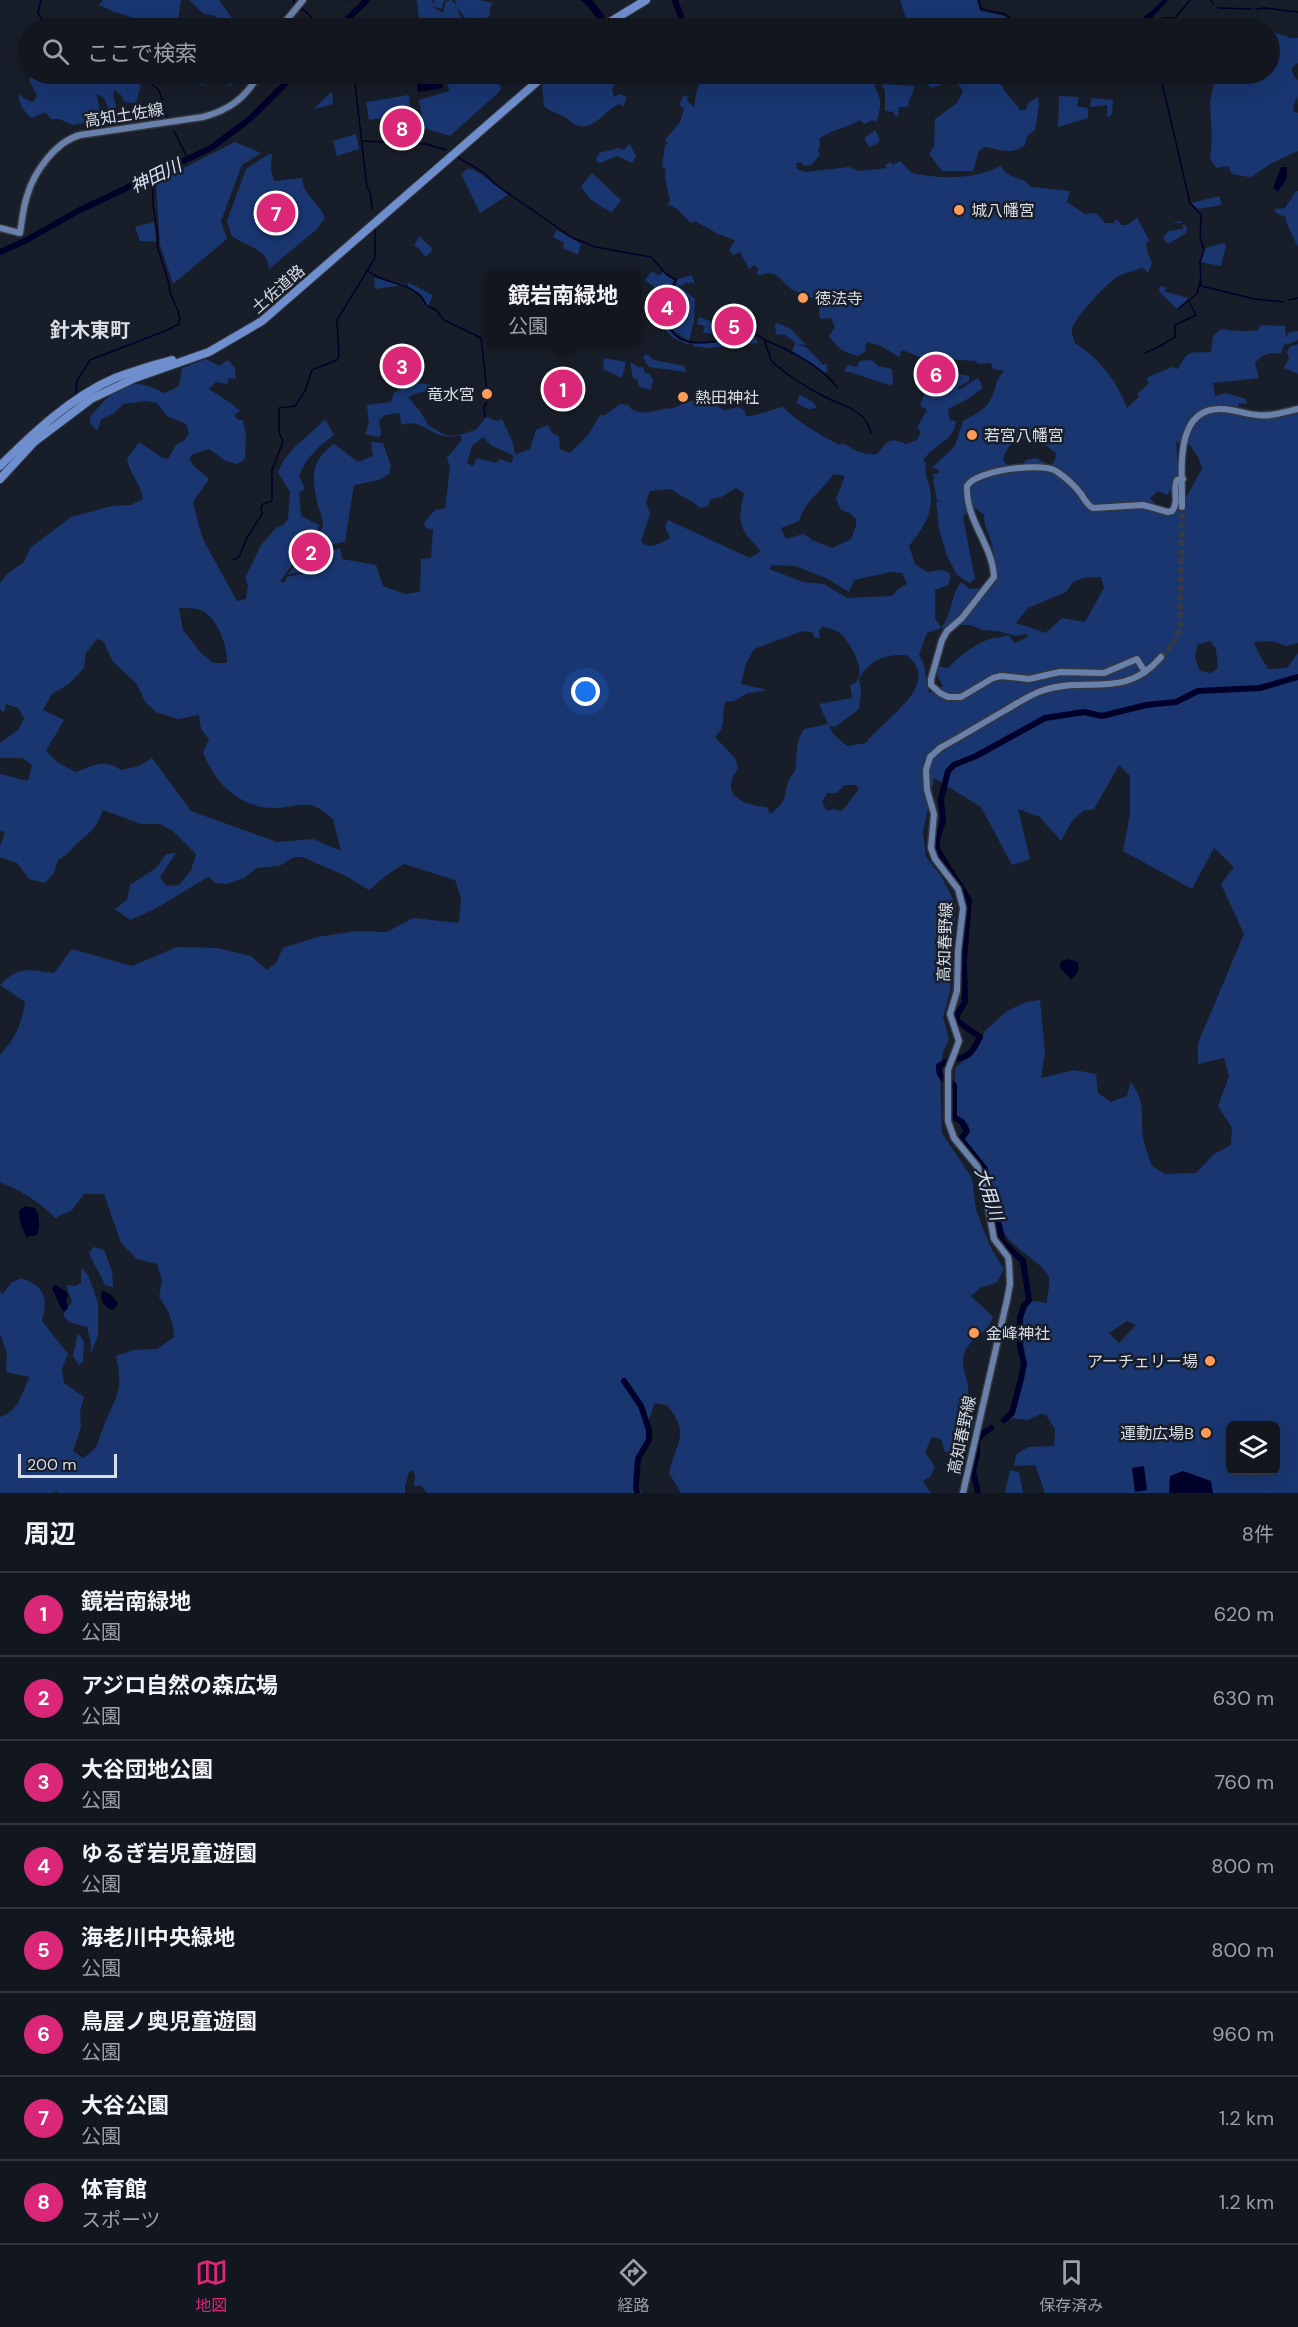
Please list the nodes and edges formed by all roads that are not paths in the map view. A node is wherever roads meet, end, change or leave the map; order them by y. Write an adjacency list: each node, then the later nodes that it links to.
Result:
1 (303, 0): 4 (main road)
2 (637, 0): 5 (highway)
3 (646, 0): 5 (highway)
4 (288, 18)
5 (610, 18)
6 (251, 84): 9 (main road, 高知土佐線)
7 (527, 84): 11 (highway, 土佐道路)
8 (535, 84): 12 (highway, 土佐道路)
9 (0, 228)
10 (1298, 410): 13 (main road)
11 (0, 466)
12 (1, 477)
13 (1182, 478): 14 (main road); 16 (main road)
14 (1182, 507)
15 (1161, 657): 16 (main road, 高知春野線)
16 (1145, 672): 17 (main road, 高知春野線)
17 (963, 1493)

